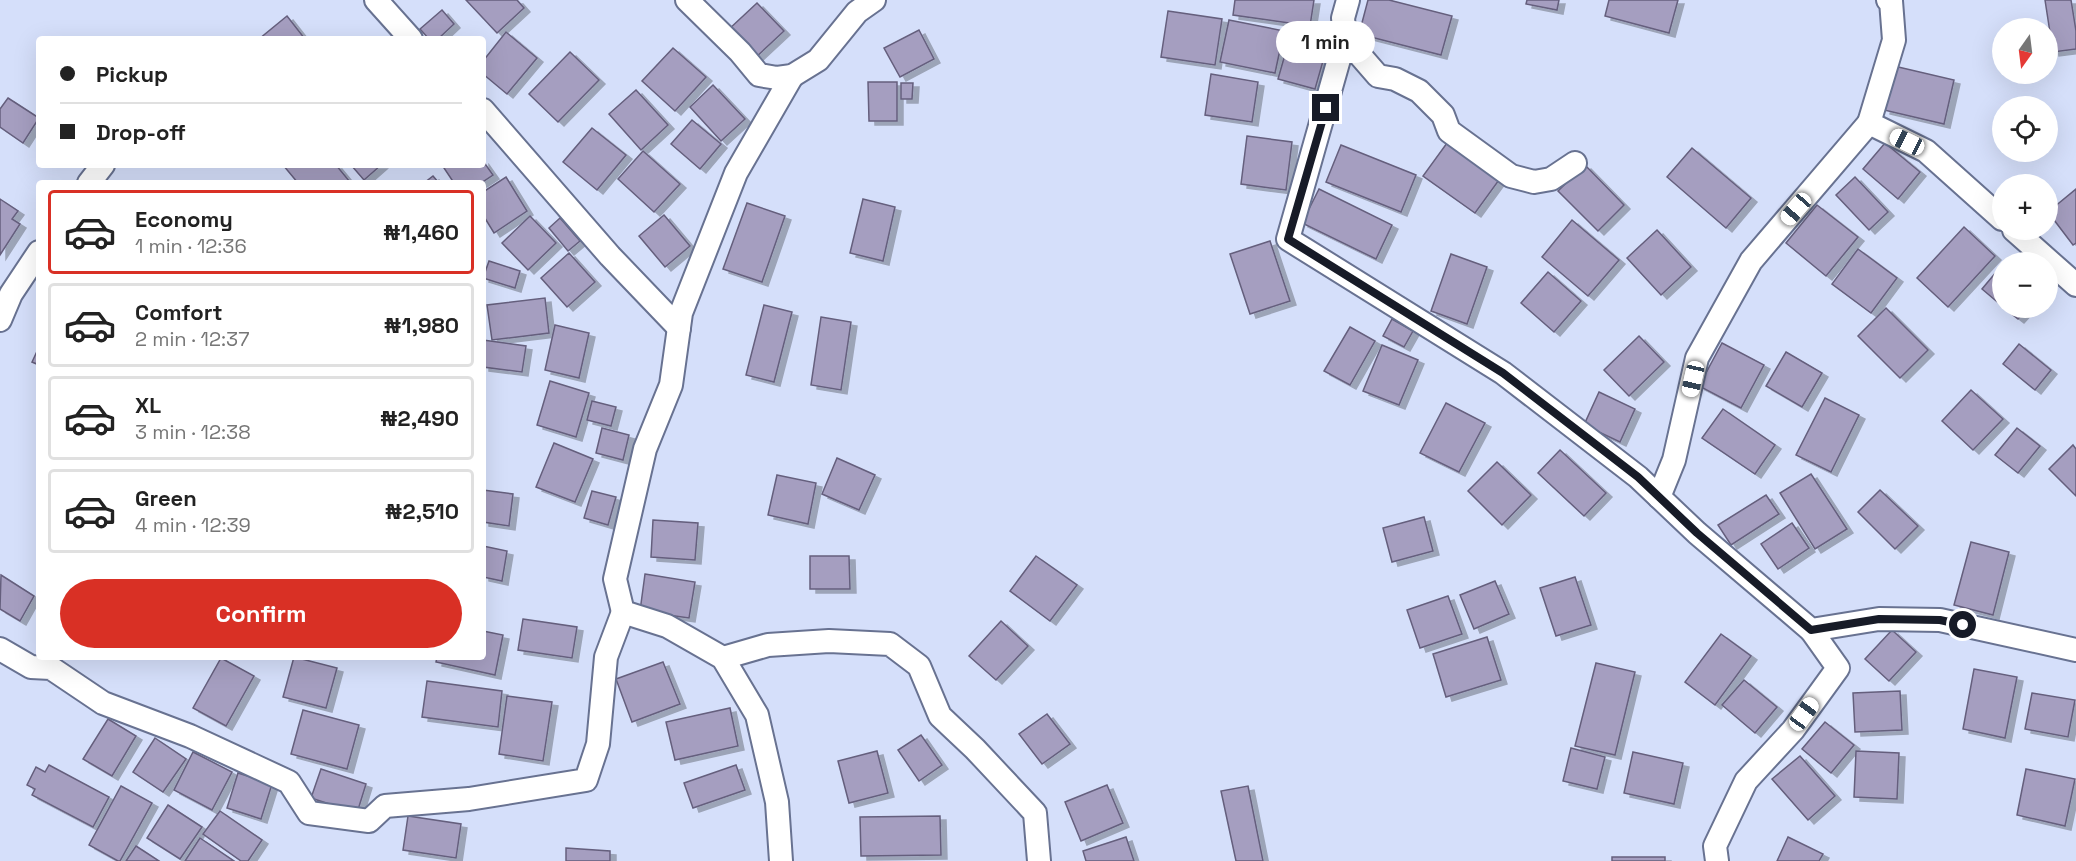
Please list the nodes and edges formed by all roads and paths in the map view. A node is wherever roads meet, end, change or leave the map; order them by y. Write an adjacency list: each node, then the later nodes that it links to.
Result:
1 (376, 0): 6 (street)
2 (687, 0): 8 (street)
3 (874, 0): 8 (street)
4 (1348, 0): 7 (street)
5 (1888, 0): 10 (street)
6 (408, 36)
7 (1345, 38): 11 (street); 20 (street)
8 (792, 76): 19 (street)
9 (486, 113): 19 (street)
10 (1869, 123): 14 (street); 20 (street)
11 (1575, 163)
12 (101, 168): 13 (street)
13 (91, 180)
14 (1992, 210)
15 (2025, 240): 17 (street)
16 (36, 256): 18 (street)
17 (2076, 285)
18 (0, 320)
19 (679, 328): 21 (street)
20 (1659, 497): 22 (street)
21 (623, 612): 23 (street); 25 (street)
22 (1811, 630): 24 (street); 28 (street)
23 (0, 649)
24 (2076, 650)
25 (723, 658): 26 (street); 27 (street)
26 (781, 861)
27 (1039, 861)
28 (1717, 861)

